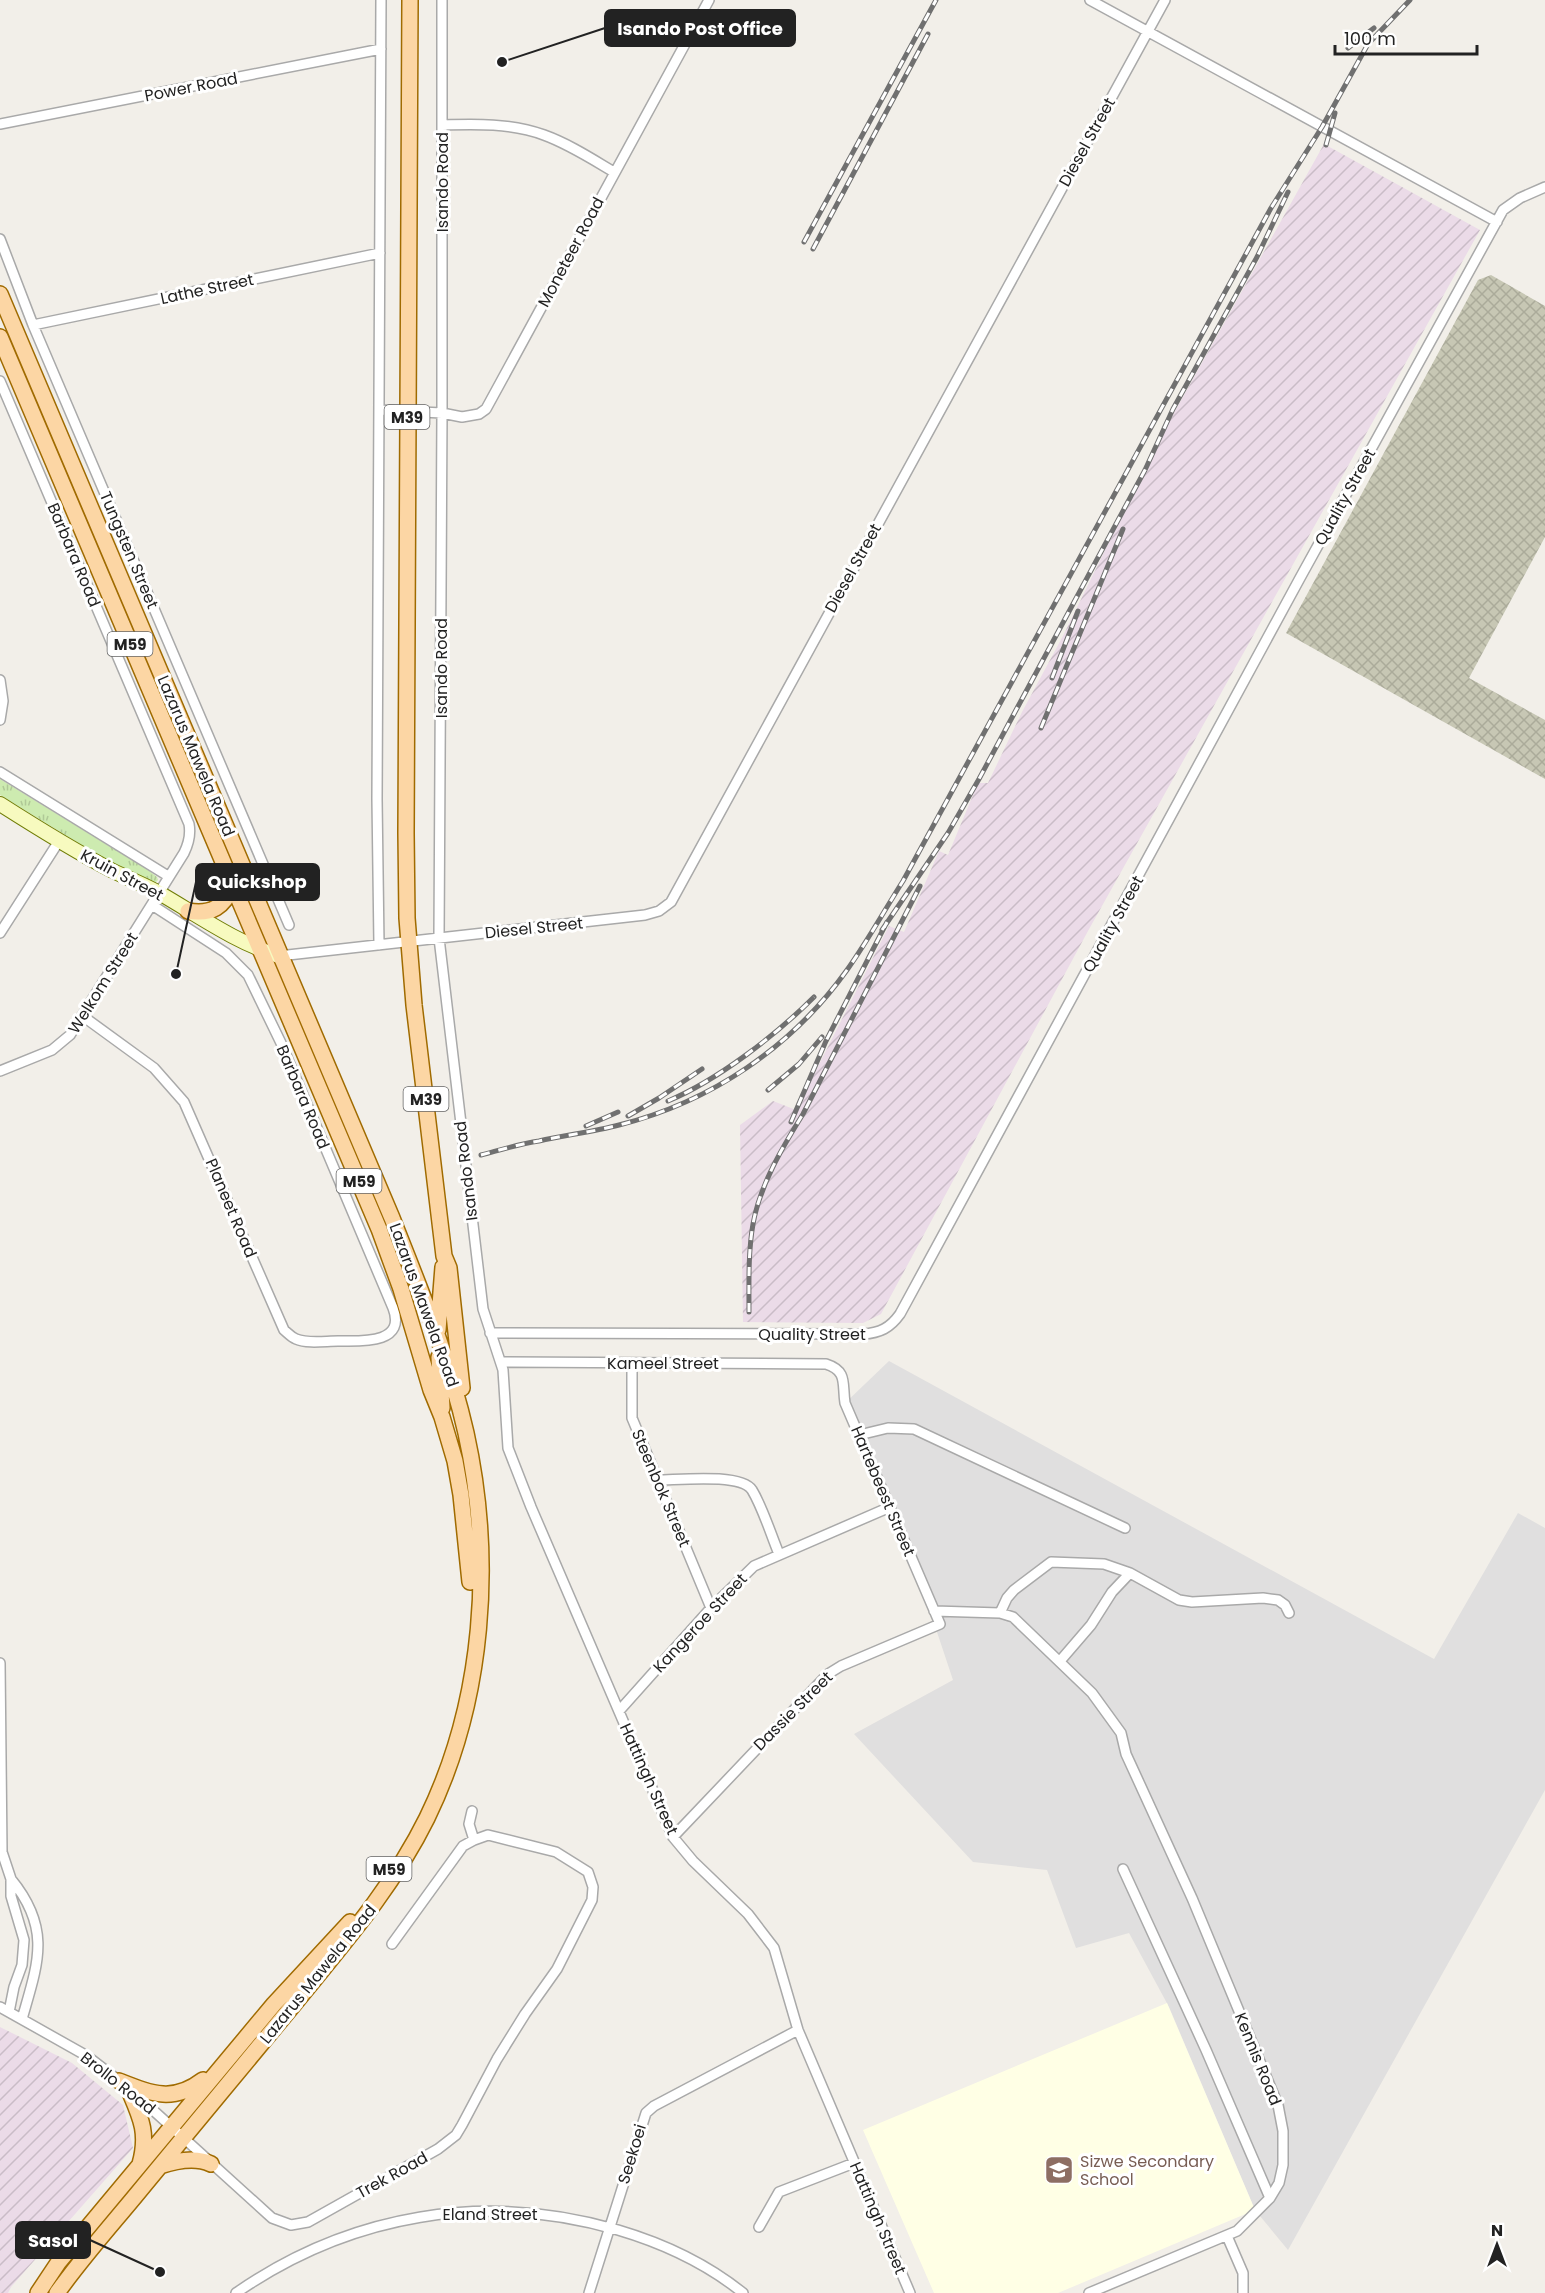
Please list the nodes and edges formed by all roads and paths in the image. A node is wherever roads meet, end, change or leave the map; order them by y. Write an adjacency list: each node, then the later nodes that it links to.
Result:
1 (381, 0): 8 (street)
2 (410, 0): 21 (main road, Isando Road / M39)
3 (442, 0): 10 (street, Isando Road)
4 (709, 0): 11 (street, Moneteer Road)
5 (1090, 0): 7 (street)
6 (1165, 0): 7 (street, Diesel Street)
7 (1148, 31): 13 (street); 34 (street, Diesel Street)
8 (381, 49): 9 (street, Power Road); 15 (street)
9 (0, 124)
10 (442, 125): 11 (street); 22 (street, Isando Road)
11 (614, 172): 22 (street, Moneteer Road)
12 (1545, 187): 13 (street, Quality Street)
13 (1497, 222): 43 (street, Quality Street)
14 (0, 239): 17 (street, Tungsten Street)
15 (380, 253): 17 (street, Lathe Street); 20 (street)
16 (0, 294): 38 (main road, Lazarus Mawela Road / M59)
17 (33, 325): 32 (street, Tungsten Street)
18 (0, 337): 29 (main road, Lazarus Mawela Road / M59)
19 (0, 381): 28 (street, Barbara Road)
20 (380, 410): 21 (street, Moneteer Road); 36 (street)
21 (407, 411): 22 (street, Moneteer Road); 35 (main road, Isando Road / M39)
22 (442, 413): 34 (street, Isando Road)
23 (0, 680): 24 (street)
24 (0, 720)
25 (0, 772): 28 (street, Kruin Street)
26 (0, 804): 27 (main road, Kruin Street)
27 (59, 841): 30 (main road, Kruin Street); 33 (street)
28 (168, 876): 30 (street, Barbara Road)
29 (232, 885): 31 (main road); 37 (main road, Lazarus Mawela Road / M59)
30 (156, 899): 31 (main road, Kruin Street); 39 (street, Welkom Street); 42 (street, Barbara Road)
31 (188, 911): 37 (main road, Kruin Street)
32 (289, 925)
33 (0, 933)
34 (439, 938): 35 (street, Diesel Street); 43 (street, Isando Road)
35 (409, 941): 36 (street); 41 (main road, Isando Road / M39)
36 (379, 945): 38 (street)
37 (260, 950): 38 (main road, Kruin Street); 48 (main road, Lazarus Mawela Road / M59)
38 (279, 956): 44 (main road, Lazarus Mawela Road / M59)
39 (84, 1017): 40 (street, Welkom Street); 42 (street, Planeet Road)
40 (0, 1071)
41 (444, 1256): 44 (main road, Isando Road / M39); 49 (main road, Isando Road / M39)
42 (391, 1330)
43 (490, 1333): 45 (street, Hattingh Street)
44 (438, 1334): 48 (main road, M39); 49 (main road, Lazarus Mawela Road / M59)
45 (501, 1362): 46 (street, Kameel Street); 63 (street, Hattingh Street)
46 (632, 1363): 47 (street, Kameel Street); 51 (street, Steenbok Street)
47 (826, 1364): 50 (street, Hartebeest Street)
48 (442, 1417): 74 (main road, Lazarus Mawela Road / M59)
49 (466, 1436): 77 (main road, Lazarus Mawela Road / M59)
50 (859, 1436): 52 (street, Hartebeest Street); 53 (street)
51 (658, 1480): 54 (street); 56 (street, Steenbok Street)
52 (890, 1507): 54 (street, Kangeroe Street); 57 (street, Hartebeest Street)
53 (1125, 1528)
54 (779, 1554): 56 (street, Kangeroe Street)
55 (1130, 1574): 58 (street); 59 (street); 61 (street)
56 (711, 1608): 63 (street, Kangeroe Street)
57 (934, 1611): 58 (street); 60 (street, Hartebeest Street)
58 (1000, 1613): 61 (street, Kennis Road)
59 (1289, 1613)
60 (940, 1624): 65 (street, Dassie Street)
61 (1060, 1661): 82 (street, Kennis Road)
62 (0, 1663): 68 (street)
63 (619, 1710): 65 (street, Hattingh Street)
64 (472, 1811): 66 (street)
65 (673, 1836): 73 (street, Hattingh Street)
66 (474, 1839): 69 (street); 79 (street, Trek Road)
67 (1124, 1869): 82 (street)
68 (11, 1879): 71 (street); 72 (street)
69 (392, 1944)
70 (0, 2007): 71 (street, Brollo Road)
71 (9, 2012): 72 (street, Brollo Road)
72 (22, 2019): 75 (street, Brollo Road)
73 (798, 2030): 78 (street, Hattingh Street); 84 (street, Seekoei)
74 (224, 2062): 75 (main road); 76 (main road, Lazarus Mawela Road / M59)
75 (124, 2084): 76 (street, Brollo Road); 81 (main road)
76 (172, 2126): 77 (street, Trek Road); 81 (main road, M59)
77 (184, 2137): 79 (street, Trek Road); 80 (main road, Lazarus Mawela Road / M59)
78 (854, 2163): 83 (street); 91 (street, Hattingh Street)
79 (211, 2164): 80 (main road)
80 (160, 2166): 87 (main road, Lazarus Mawela Road / M59)
81 (140, 2167): 86 (main road, M59)
82 (1270, 2198): 85 (street, Kennis Road)
83 (759, 2227)
84 (609, 2228): 88 (street, Eland Street); 89 (street, Seekoei); 90 (street, Eland Street)
85 (1227, 2236): 92 (street, Kennis Road); 93 (street)
86 (38, 2293)
87 (57, 2293)
88 (236, 2293)
89 (589, 2293)
90 (743, 2293)
91 (910, 2293)
92 (1089, 2293)
93 (1242, 2293)

